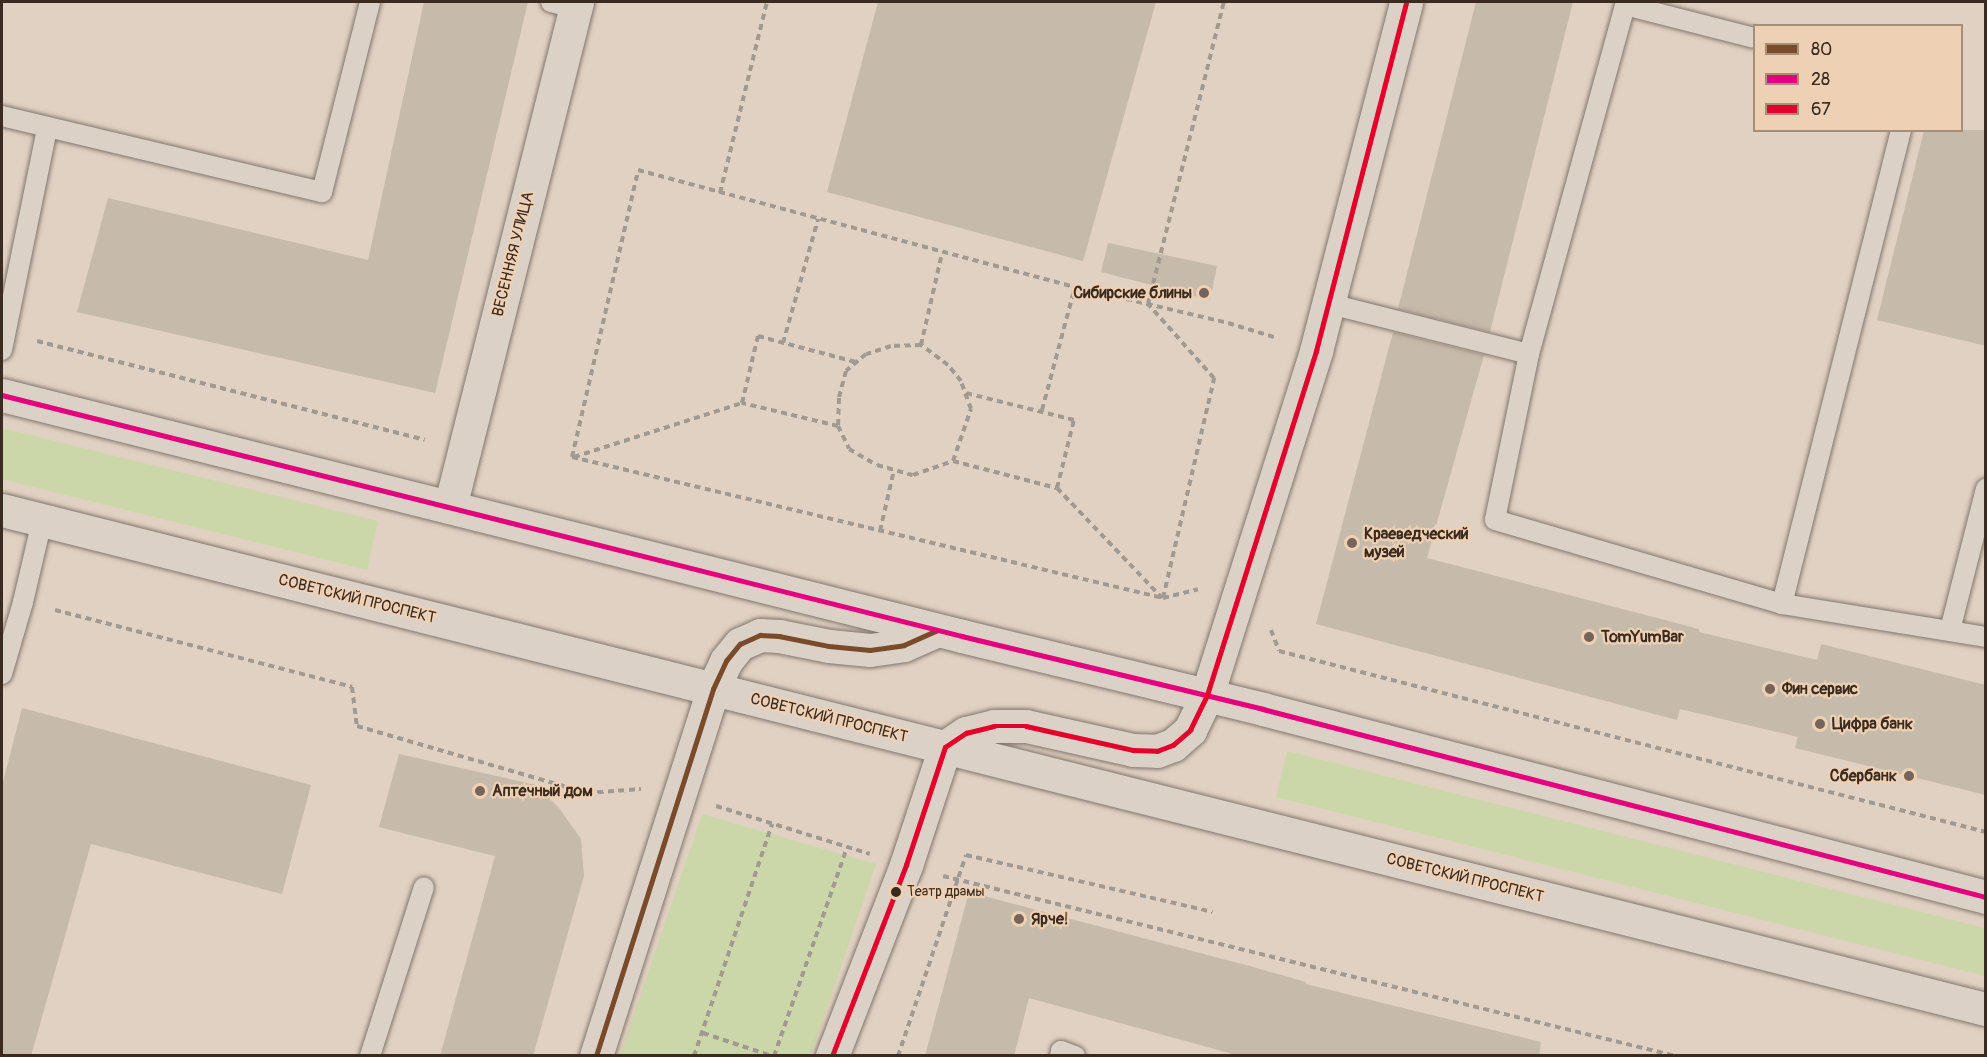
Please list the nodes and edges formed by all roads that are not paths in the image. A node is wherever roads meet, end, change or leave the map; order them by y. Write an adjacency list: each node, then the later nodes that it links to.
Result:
1 (370, 2): 6 (lane)
2 (1406, 2): 8 (main road)
3 (568, 4): 13 (main road, ВЕСЕННЯЯ УЛИЦА)
4 (1753, 37): 10 (lane)
5 (2, 116): 6 (lane)
6 (47, 128): 9 (lane)
7 (1900, 132): 16 (lane)
8 (1326, 303): 10 (lane); 22 (main road)
9 (4, 341)
10 (1529, 354): 16 (lane)
11 (2, 395): 13 (main road)
12 (1986, 489): 18 (lane)
13 (450, 507): 17 (main road)
14 (2, 510): 15 (main road, СОВЕТСКИЙ ПРОСПЕКТ)
15 (42, 520): 20 (lane); 21 (main road, СОВЕТСКИЙ ПРОСПЕКТ)
16 (1782, 604): 18 (lane)
17 (938, 630): 21 (main road); 22 (main road)
18 (1950, 630): 19 (lane)
19 (1986, 637)
20 (2, 674)
21 (712, 690): 23 (main road, СОВЕТСКИЙ ПРОСПЕКТ); 28 (main road)
22 (1207, 695): 23 (main road); 25 (main road)
23 (945, 747): 26 (main road, СОВЕТСКИЙ ПРОСПЕКТ); 29 (main road)
24 (424, 888): 27 (lane)
25 (1986, 897)
26 (1986, 1009)
27 (370, 1056)
28 (596, 1056)
29 (832, 1056)
30 (1060, 1056): 31 (lane)
31 (1075, 1056)

